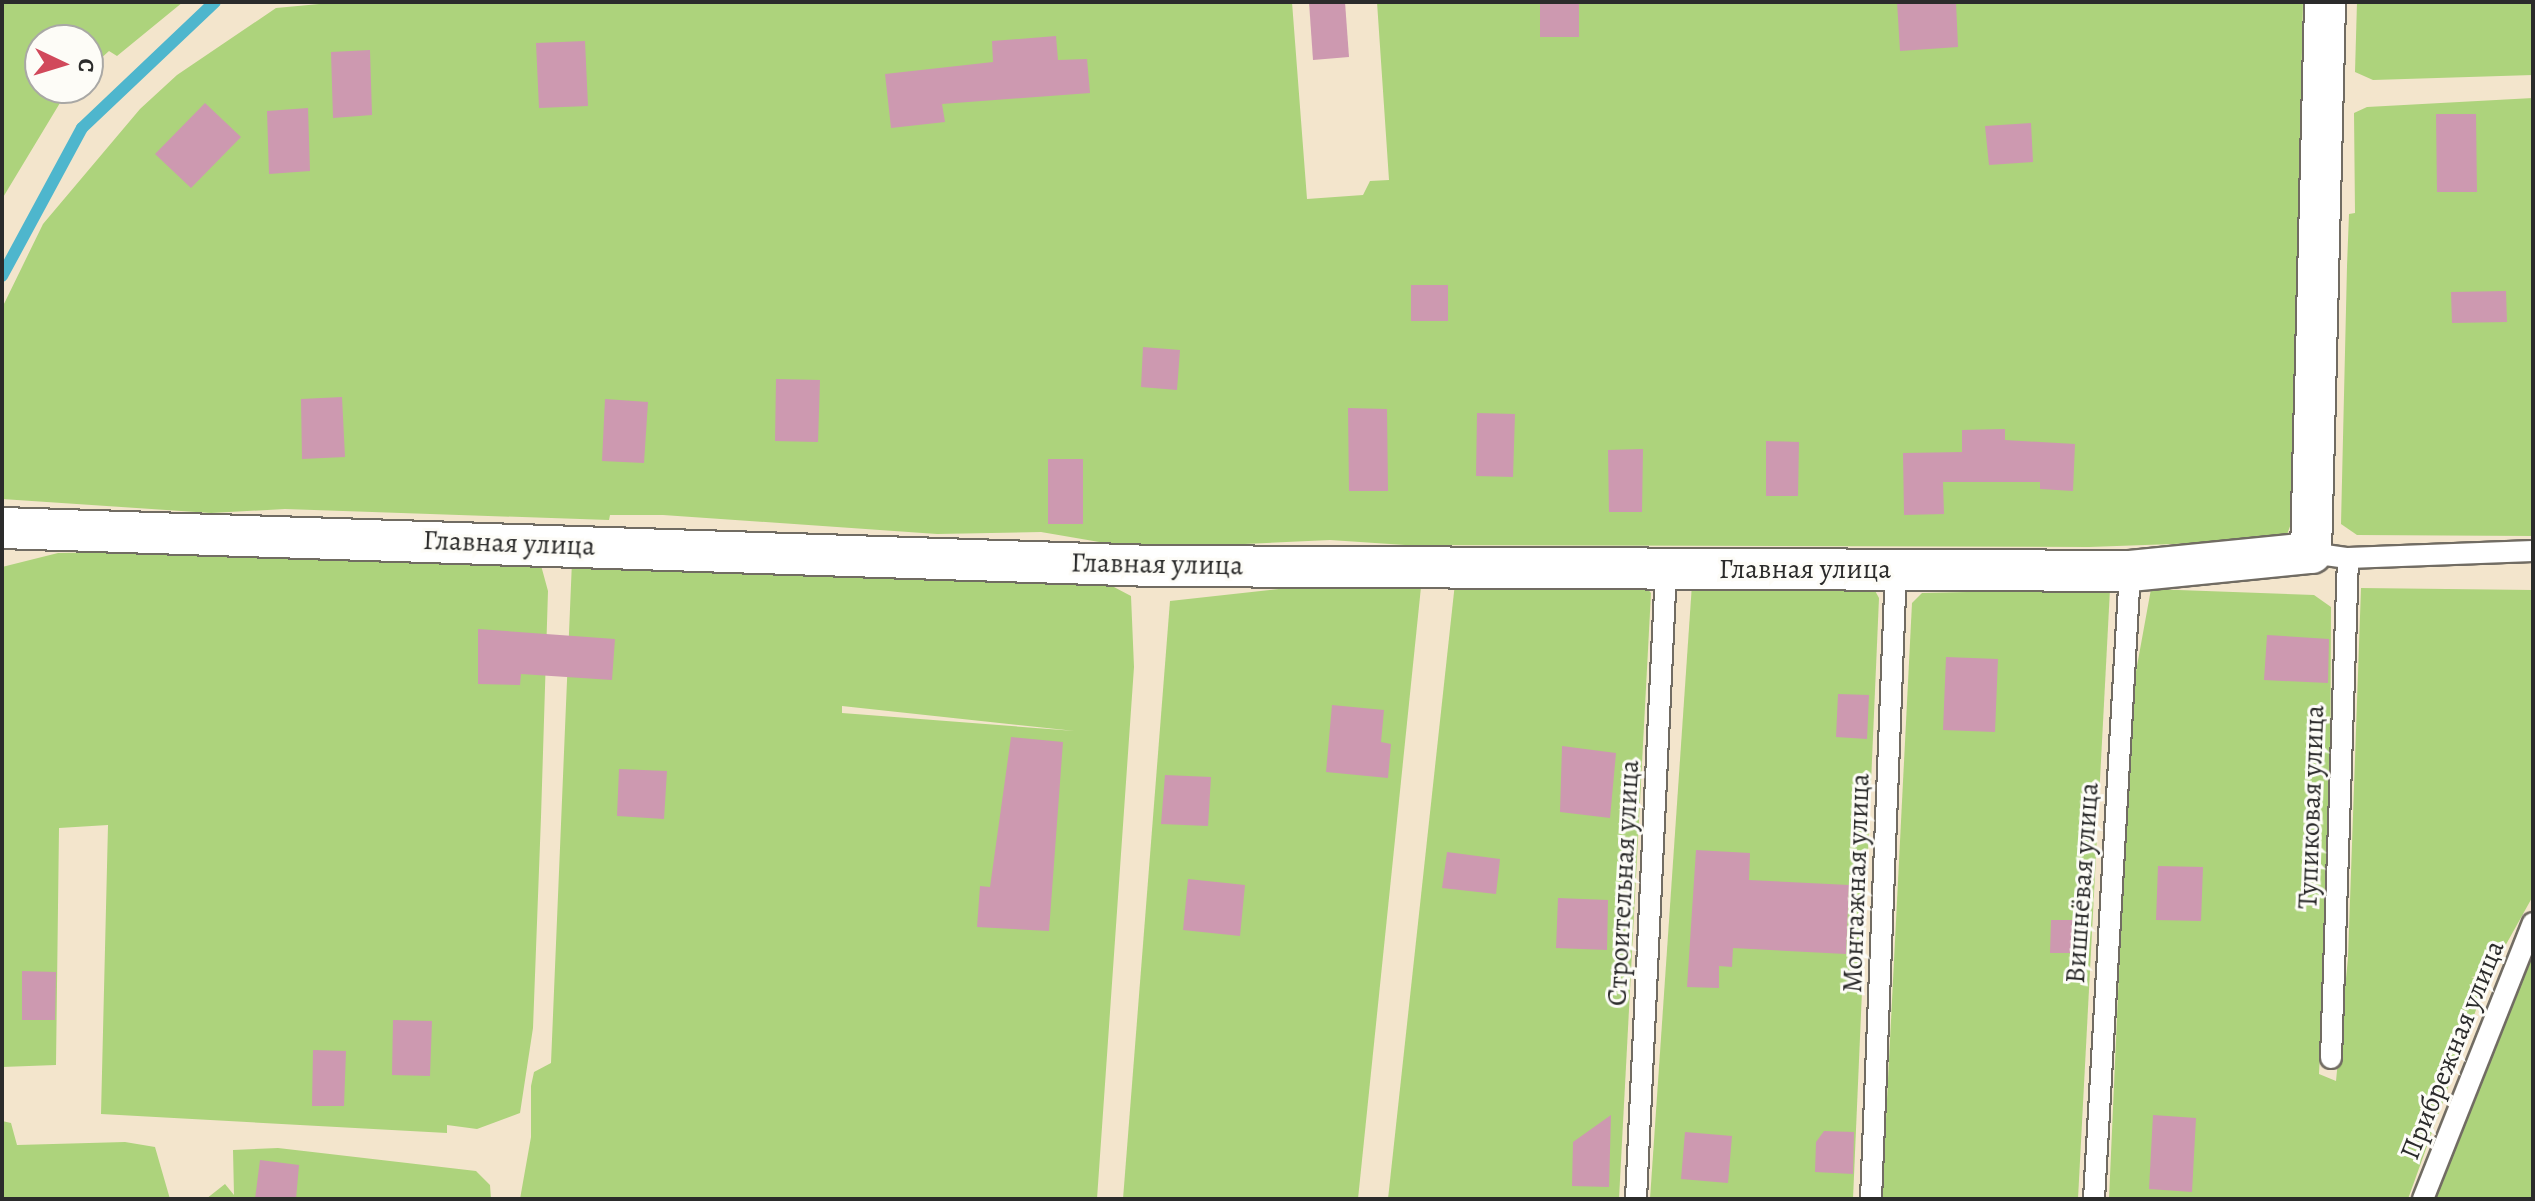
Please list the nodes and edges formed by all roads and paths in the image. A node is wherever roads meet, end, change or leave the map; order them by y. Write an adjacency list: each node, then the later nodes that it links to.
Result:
1 (2325, 2): 4 (street)
2 (2, 528): 6 (street, Главная улица)
3 (2533, 551): 4 (lane)
4 (2330, 555): 7 (street, Главная улица); 9 (lane, Тупиковая улица)
5 (1896, 569): 6 (street, Главная улица); 7 (street, Главная улица); 11 (lane, Монтажная улица)
6 (1666, 570): 10 (lane, Строительная улица)
7 (2130, 571): 12 (lane, Вишнёвая улица)
8 (2533, 923): 13 (lane, Прибрежная улица)
9 (2331, 1058)
10 (1636, 1199)
11 (1871, 1199)
12 (2094, 1199)
13 (2423, 1199)

